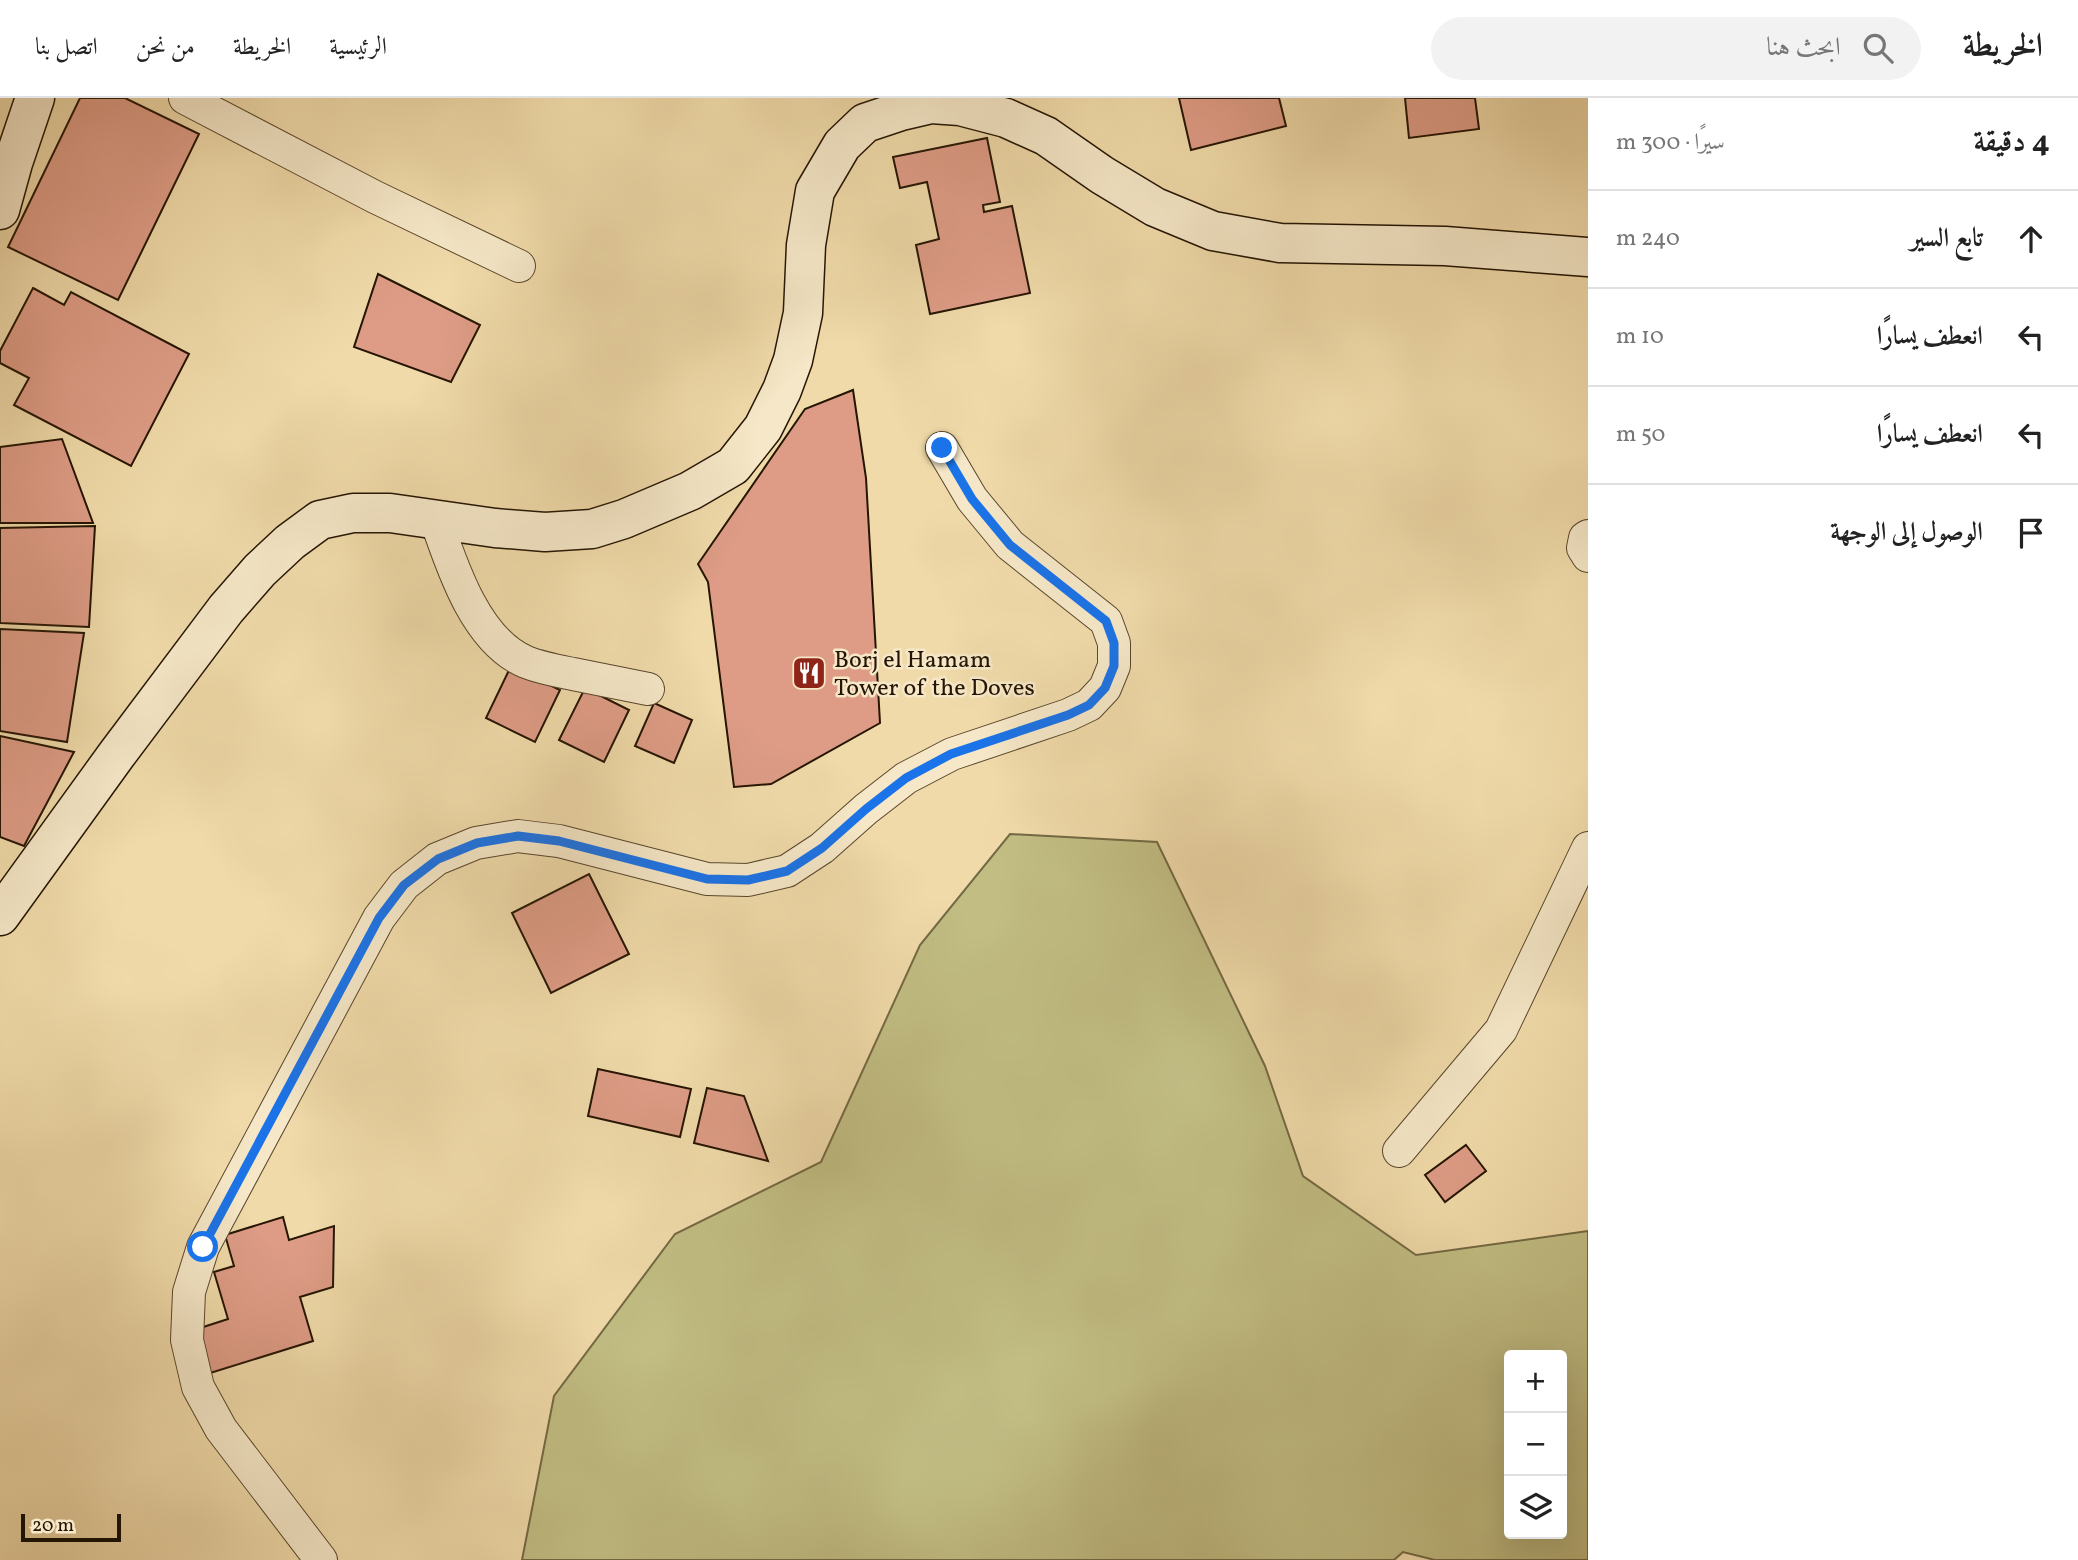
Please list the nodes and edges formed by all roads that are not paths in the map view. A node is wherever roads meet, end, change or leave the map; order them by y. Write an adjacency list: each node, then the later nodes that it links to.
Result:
1 (34, 98): 3 (street)
2 (186, 98): 5 (street)
3 (0, 210)
4 (1588, 257): 7 (street)
5 (519, 266)
6 (942, 448): 14 (street)
7 (436, 520): 10 (street); 12 (street)
8 (1588, 537): 9 (street)
9 (1588, 556)
10 (648, 689)
11 (1588, 848): 13 (street)
12 (0, 916)
13 (1399, 1151)
14 (321, 1560)

